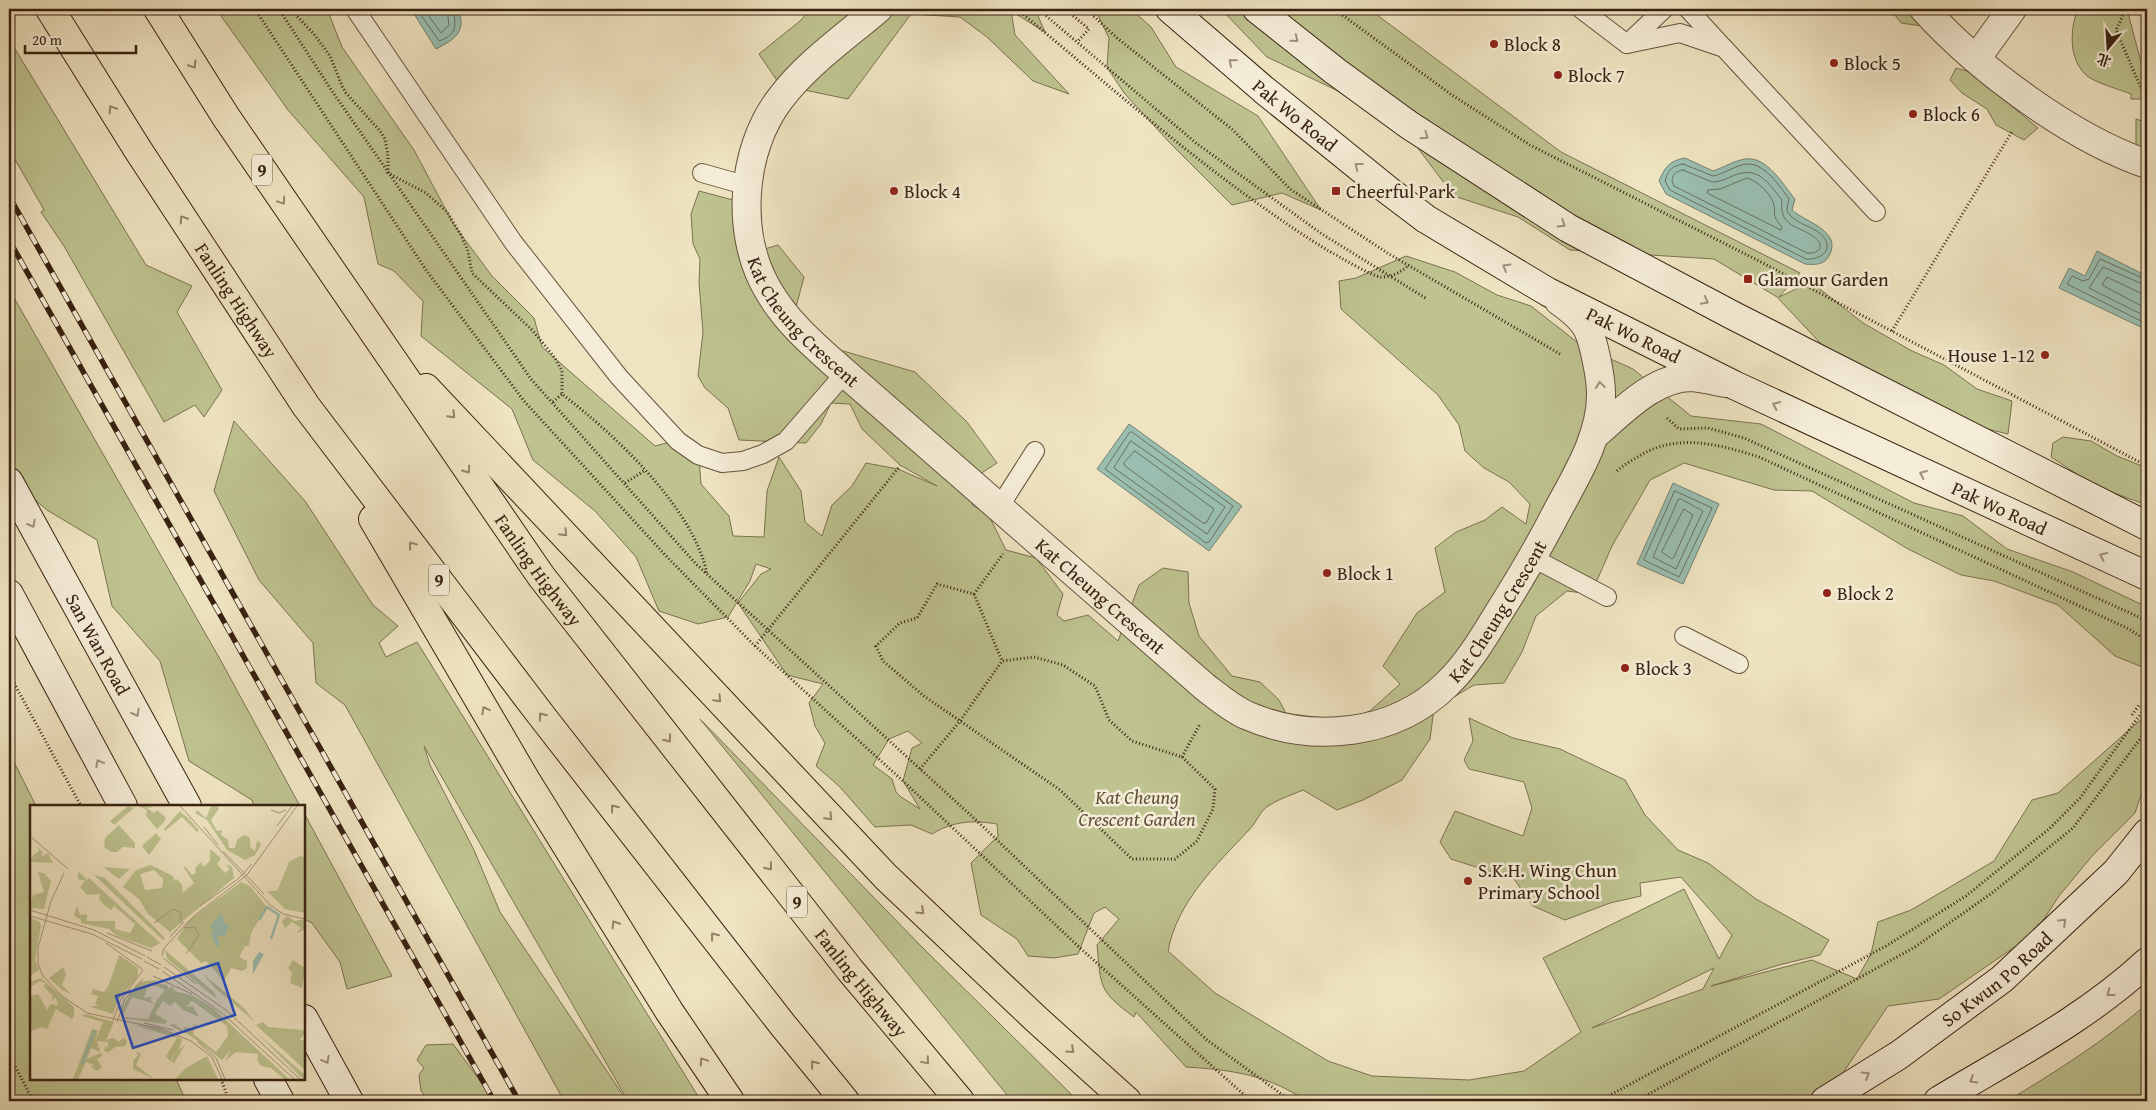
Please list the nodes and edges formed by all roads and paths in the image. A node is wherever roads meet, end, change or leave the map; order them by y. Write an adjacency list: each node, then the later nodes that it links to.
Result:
1 (50, 9): 41 (highway, Fanling Highway / 9, one-way to 1)
2 (158, 9): 35 (highway, Fanling Highway / 9, one-way to 35)
3 (254, 9): 62 (path)
4 (279, 9): 27 (path)
5 (290, 9): 27 (path)
6 (355, 9): 37 (lane)
7 (878, 9): 29 (street, Kat Cheung Crescent)
8 (1038, 9): 20 (path)
9 (1065, 9): 20 (path)
10 (1170, 9): 33 (street, Pak Wo Road, one-way to 10)
11 (1257, 9): 51 (street, one-way to 51)
12 (1334, 9): 36 (path)
13 (1581, 9): 21 (lane)
14 (1664, 9): 21 (lane)
15 (1688, 9): 22 (lane)
16 (1924, 9): 23 (street)
17 (2012, 9): 23 (street)
18 (2126, 9): 24 (path)
19 (1018, 10): 32 (path)
20 (1077, 42): 32 (path)
21 (1627, 44): 22 (lane)
22 (1724, 48): 30 (lane)
23 (1976, 59): 26 (street)
24 (2147, 102)
25 (2016, 125): 36 (path)
26 (2147, 164)
27 (388, 173): 39 (path); 40 (path)
28 (702, 173): 29 (lane)
29 (748, 186): 37 (street, Kat Cheung Crescent)
30 (1876, 212)
31 (1409, 265): 32 (path)
32 (1390, 275): 34 (path)
33 (1548, 292): 38 (street, Pak Wo Road); 42 (street, one-way to 33)
34 (1427, 298)
35 (370, 329): 89 (highway, Fanling Highway / 9, one-way to 89); 90 (highway, one-way to 90)
36 (1892, 331): 45 (path)
37 (844, 373): 50 (street, Kat Cheung Crescent)
38 (1734, 385): 42 (street, Kat Cheung Crescent); 55 (street, Pak Wo Road, one-way to 38)
39 (562, 394): 40 (path); 46 (path)
40 (553, 402): 49 (path)
41 (306, 406): 87 (highway, one-way to 41); 88 (highway, Fanling Highway / 9, one-way to 41)
42 (1596, 434): 52 (street, Kat Cheung Crescent)
43 (1035, 451): 50 (lane)
44 (900, 465): 59 (path)
45 (2147, 466)
46 (644, 471): 49 (path); 54 (path)
47 (1613, 477): 61 (path)
48 (9, 482): 76 (street, San Wan Road, one-way to 76)
49 (625, 483): 54 (path)
50 (998, 509): 52 (street, Kat Cheung Crescent)
51 (2147, 526)
52 (1533, 558): 58 (lane)
53 (997, 564): 57 (path)
54 (708, 575): 59 (path)
55 (2147, 576)
56 (9, 594): 75 (street, one-way to 56)
57 (974, 594): 63 (path); 69 (path)
58 (1607, 597)
59 (769, 629): 62 (path); 73 (path)
60 (1684, 636): 64 (lane)
61 (2147, 641)
62 (755, 646): 91 (path)
63 (1002, 661): 69 (path); 72 (path)
64 (1739, 664)
65 (9, 674): 74 (path)
66 (2139, 705): 68 (path)
67 (2147, 705): 93 (path)
68 (2132, 715)
69 (960, 721): 72 (path); 73 (path)
70 (2147, 730): 94 (path)
71 (1196, 732): 72 (path)
72 (1182, 757)
73 (920, 769): 92 (path)
74 (80, 805)
75 (121, 805)
76 (186, 805)
77 (2147, 833): 95 (street, So Kwun Po Road, one-way to 77)
78 (2147, 962): 96 (street, one-way to 96)
79 (305, 1021): 86 (street, one-way to 86)
80 (9, 1054): 83 (path)
81 (220, 1080): 84 (path)
82 (269, 1080): 85 (street)
83 (33, 1101)
84 (229, 1101)
85 (280, 1101)
86 (349, 1101)
87 (730, 1101)
88 (845, 1101)
89 (960, 1101)
90 (1127, 1101)
91 (1251, 1101)
92 (1291, 1101)
93 (1600, 1101)
94 (1636, 1101)
95 (1825, 1101)
96 (1938, 1101)

